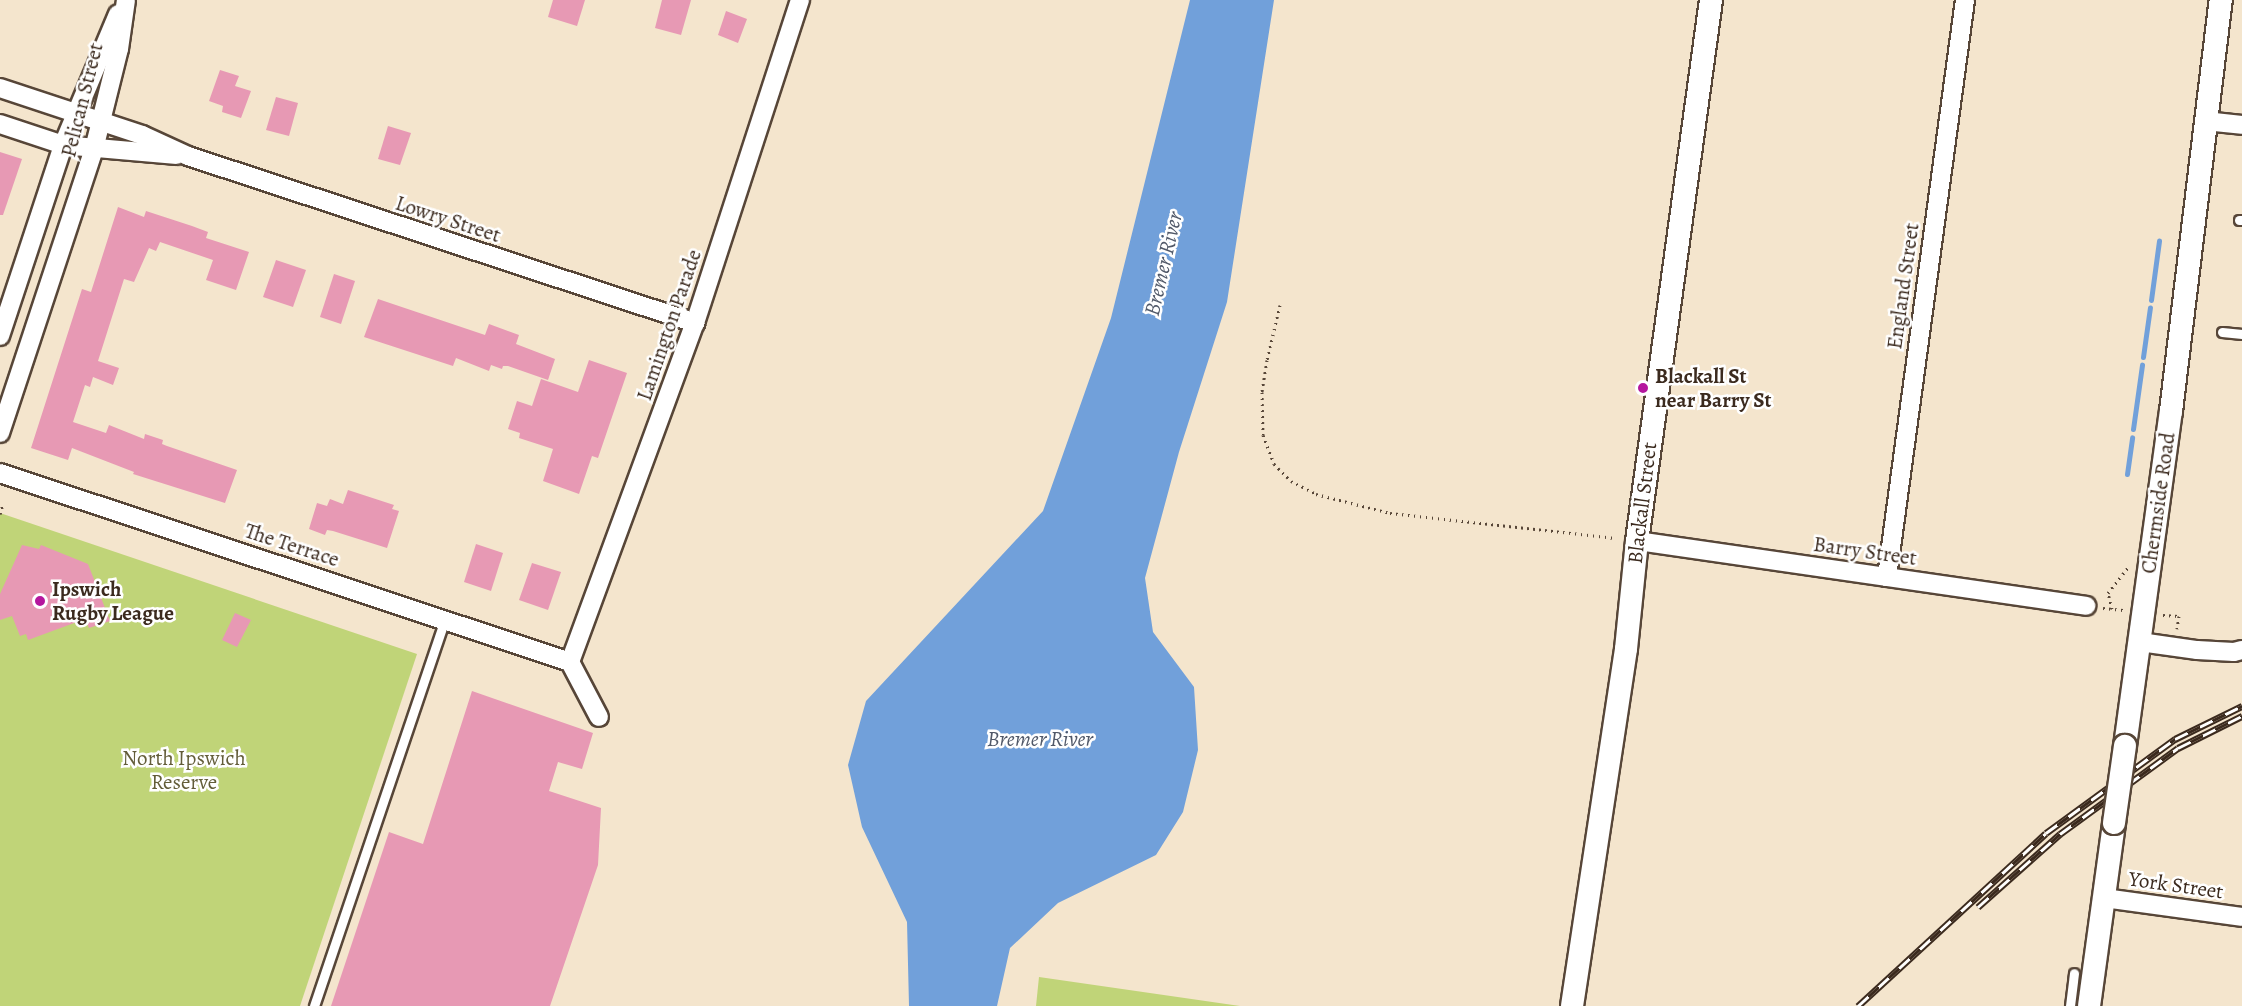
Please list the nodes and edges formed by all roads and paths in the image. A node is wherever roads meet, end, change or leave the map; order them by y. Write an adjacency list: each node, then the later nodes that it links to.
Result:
1 (125, 0): 7 (street, Pelican Street); 9 (street, Pelican Street)
2 (800, 0): 18 (street, Lamington Parade)
3 (1711, 0): 26 (street, Blackall Street)
4 (1965, 0): 28 (street, England Street)
5 (2221, 0): 8 (street, Chermside Road)
6 (0, 88): 7 (street, Lowry Street)
7 (76, 113): 9 (street, Lowry Street); 12 (street, Pelican Street)
8 (2205, 121): 11 (street); 35 (street, Chermside Road)
9 (101, 122): 13 (street, Pelican Street); 14 (street, Lowry Street)
10 (0, 124): 12 (street, Lowry Street)
11 (2242, 125)
12 (63, 145): 13 (street, Lowry Street); 15 (street, Pelican Street)
13 (94, 149): 14 (street, Lowry Street); 16 (street, Pelican Street)
14 (188, 156): 18 (street, Lowry Street)
15 (45, 200): 16 (street); 21 (street, Pelican Street)
16 (75, 209): 22 (street, Pelican Street)
17 (1280, 305): 26 (path)
18 (695, 323): 37 (street, Lamington Parade)
19 (2222, 332): 20 (lane)
20 (2242, 334)
21 (0, 336)
22 (1, 424)
23 (0, 473): 33 (street, The Terrace)
24 (3, 504): 25 (path)
25 (0, 514)
26 (1637, 541): 28 (street, Barry Street); 43 (street, Blackall Street)
27 (2132, 562): 30 (path)
28 (1887, 577): 29 (street, Barry Street)
29 (2086, 606): 30 (path)
30 (2112, 609): 31 (path)
31 (2129, 610)
32 (2163, 615): 34 (path)
33 (444, 619): 37 (street, The Terrace); 42 (lane)
34 (2177, 630)
35 (2140, 642): 36 (street); 39 (street, Chermside Road, bridge)
36 (2242, 650)
37 (570, 662): 38 (street)
38 (599, 717)
39 (2104, 898): 40 (street, York Street); 45 (street, Chermside Road)
40 (2242, 917)
41 (2074, 972): 44 (lane)
42 (314, 1006)
43 (1572, 1006)
44 (2070, 1006)
45 (2089, 1006)

